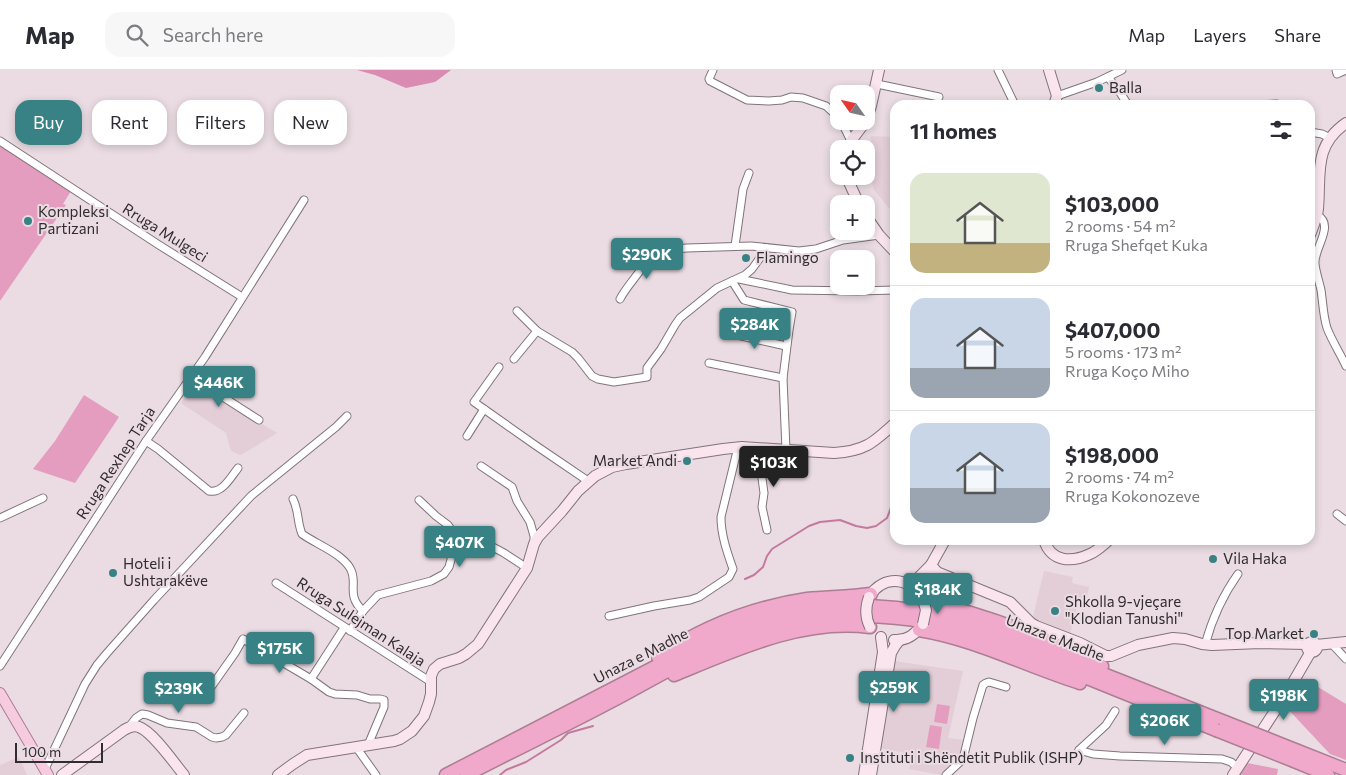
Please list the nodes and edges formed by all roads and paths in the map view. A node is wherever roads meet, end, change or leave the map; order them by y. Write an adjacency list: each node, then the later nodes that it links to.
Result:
1 (713, 70): 15 (street)
2 (879, 70): 9 (street)
3 (998, 70): 12 (street)
4 (1122, 70): 8 (street)
5 (1336, 70): 6 (street)
6 (1346, 70)
7 (1048, 71): 13 (street)
8 (1108, 77): 13 (street); 14 (street)
9 (877, 84): 10 (street); 11 (street)
10 (875, 91)
11 (939, 97)
12 (1013, 100)
13 (1055, 100)
14 (1124, 100)
15 (830, 110)
16 (1346, 123): 18 (street)
17 (1315, 133): 18 (street)
18 (1330, 138): 22 (street)
19 (0, 141): 35 (street, Rruga Mulgeci)
20 (749, 173): 26 (street)
21 (304, 200): 35 (street, Rruga Rexhep Tarja)
22 (1317, 215): 23 (street); 31 (street)
23 (1315, 221)
24 (875, 229): 25 (street)
25 (879, 235): 27 (street); 28 (street)
26 (735, 246): 28 (street); 30 (street)
27 (890, 247)
28 (767, 248): 33 (street)
29 (637, 250): 30 (street)
30 (651, 251): 36 (street)
31 (1315, 257)
32 (1315, 266): 42 (street)
33 (735, 280): 34 (street); 38 (street); 40 (street)
34 (890, 290)
35 (242, 297): 45 (street, Rruga Rexhep Tarja)
36 (620, 299)
37 (517, 311): 38 (street)
38 (537, 331): 41 (street)
39 (728, 333): 40 (street)
40 (786, 346): 46 (street)
41 (514, 359)
42 (1345, 362)
43 (709, 363): 46 (street)
44 (499, 367): 47 (street)
45 (192, 377): 49 (street); 52 (street, Rruga Rexhep Tarja)
46 (783, 378): 55 (street)
47 (484, 409): 51 (street); 58 (street)
48 (347, 416): 108 (street)
49 (259, 420)
50 (890, 428): 55 (street)
51 (467, 436)
52 (146, 441): 57 (street); 90 (street, Rruga Rexhep Tarja)
53 (738, 447): 54 (street); 58 (street); 79 (street)
54 (766, 448): 55 (street); 65 (street)
55 (786, 450)
56 (481, 466): 67 (street)
57 (238, 468)
58 (588, 481): 67 (street)
59 (43, 498): 63 (street)
60 (292, 499): 78 (street)
61 (419, 500): 78 (street)
62 (1337, 514): 64 (street)
63 (0, 518)
64 (1346, 521)
65 (767, 530)
66 (476, 538): 72 (street)
67 (534, 544): 72 (street)
68 (942, 545): 71 (street)
69 (1046, 545): 70 (street)
70 (1102, 545)
71 (933, 562): 75 (street); 77 (street); 87 (street)
72 (526, 568): 92 (street)
73 (1238, 574): 87 (street)
74 (276, 583): 81 (street, Rruga Sulejman Kalaja)
75 (907, 583): 76 (street); 77 (street)
76 (870, 595): 80 (street, bridge); 97 (highway)
77 (923, 600): 82 (street, bridge); 95 (highway)
78 (363, 611): 81 (street)
79 (609, 616)
80 (870, 627): 83 (street); 97 (highway)
81 (347, 629): 91 (street); 92 (street, Rruga Sulejman Kalaja)
82 (919, 630): 84 (street); 98 (highway)
83 (880, 637): 84 (street); 117 (street)
84 (899, 641): 118 (street)
85 (1346, 642): 86 (street)
86 (1331, 643): 88 (street); 89 (street)
87 (1205, 645): 88 (street)
88 (1311, 647): 103 (street)
89 (1346, 659)
90 (0, 666)
91 (311, 679): 94 (street); 104 (street)
92 (431, 682): 104 (street)
93 (1006, 688): 119 (street)
94 (208, 690)
95 (1150, 692): 97 (highway, Unaza e Madhe); 101 (highway, Unaza e Madhe)
96 (0, 693): 108 (main road)
97 (608, 697): 98 (highway, Unaza e Madhe); 110 (highway, Unaza e Madhe)
98 (1163, 708): 101 (highway)
99 (1115, 711): 109 (street)
100 (244, 713): 102 (street)
101 (1220, 726): 103 (highway, Unaza e Madhe, bridge); 106 (highway, Unaza e Madhe, bridge)
102 (129, 727): 111 (street); 112 (street)
103 (1260, 736): 106 (highway, Unaza e Madhe, bridge); 109 (street)
104 (368, 745): 105 (street)
105 (356, 747): 113 (street); 114 (street)
106 (1296, 756): 107 (highway, Unaza e Madhe); 120 (highway, Unaza e Madhe)
107 (1346, 770)
108 (47, 772)
109 (1236, 772)
110 (465, 773): 115 (highway); 116 (highway, Unaza e Madhe)
111 (62, 775)
112 (184, 775)
113 (278, 775)
114 (376, 775)
115 (437, 775)
116 (446, 775)
117 (864, 775)
118 (871, 775)
119 (946, 775)
120 (1328, 775)

